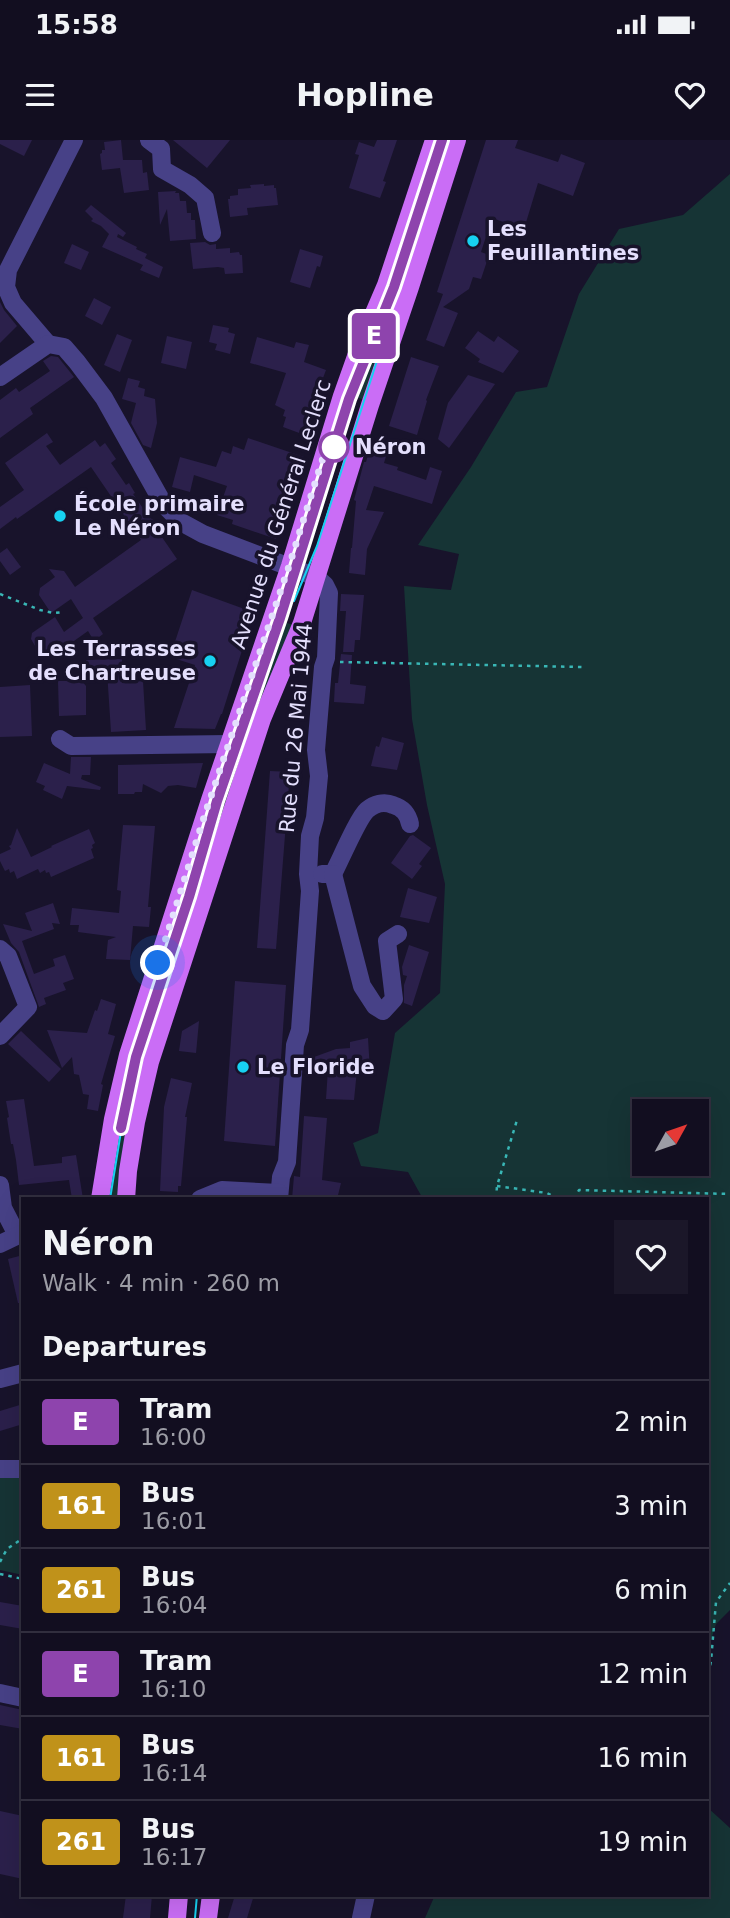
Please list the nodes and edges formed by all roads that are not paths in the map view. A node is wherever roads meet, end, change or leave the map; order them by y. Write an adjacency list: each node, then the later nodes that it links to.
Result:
1 (74, 140): 6 (street)
2 (149, 140): 5 (street)
3 (434, 140): 8 (main road, Avenue du Général Leclerc)
4 (457, 140): 9 (main road)
5 (212, 233)
6 (48, 344): 7 (street); 8 (street)
7 (0, 377)
8 (289, 566): 9 (street); 11 (main road, Avenue du Général Leclerc)
9 (316, 577): 13 (street, Rue du 26 Mai 1944); 21 (main road)
10 (60, 739): 11 (street)
11 (229, 744): 20 (main road, Avenue du Général Leclerc)
12 (410, 824): 14 (street)
13 (308, 874): 14 (street); 19 (street, Rue du 26 Mai 1944)
14 (333, 874): 15 (street)
15 (398, 934)
16 (0, 949): 17 (street)
17 (0, 1037)
18 (0, 1185): 23 (street)
19 (279, 1196): 22 (street)
20 (100, 1197)
21 (127, 1197)
22 (205, 1197)
23 (2, 1207): 24 (street)
24 (20, 1234): 25 (street)
25 (0, 1244)
26 (21, 1374): 27 (street)
27 (0, 1379)
28 (0, 1469): 29 (street)
29 (21, 1469)
30 (0, 1693): 31 (street)
31 (21, 1698)
32 (179, 1897): 35 (main road)
33 (211, 1897): 36 (main road)
34 (366, 1897): 37 (street)
35 (177, 1918)
36 (208, 1918)
37 (362, 1918)

